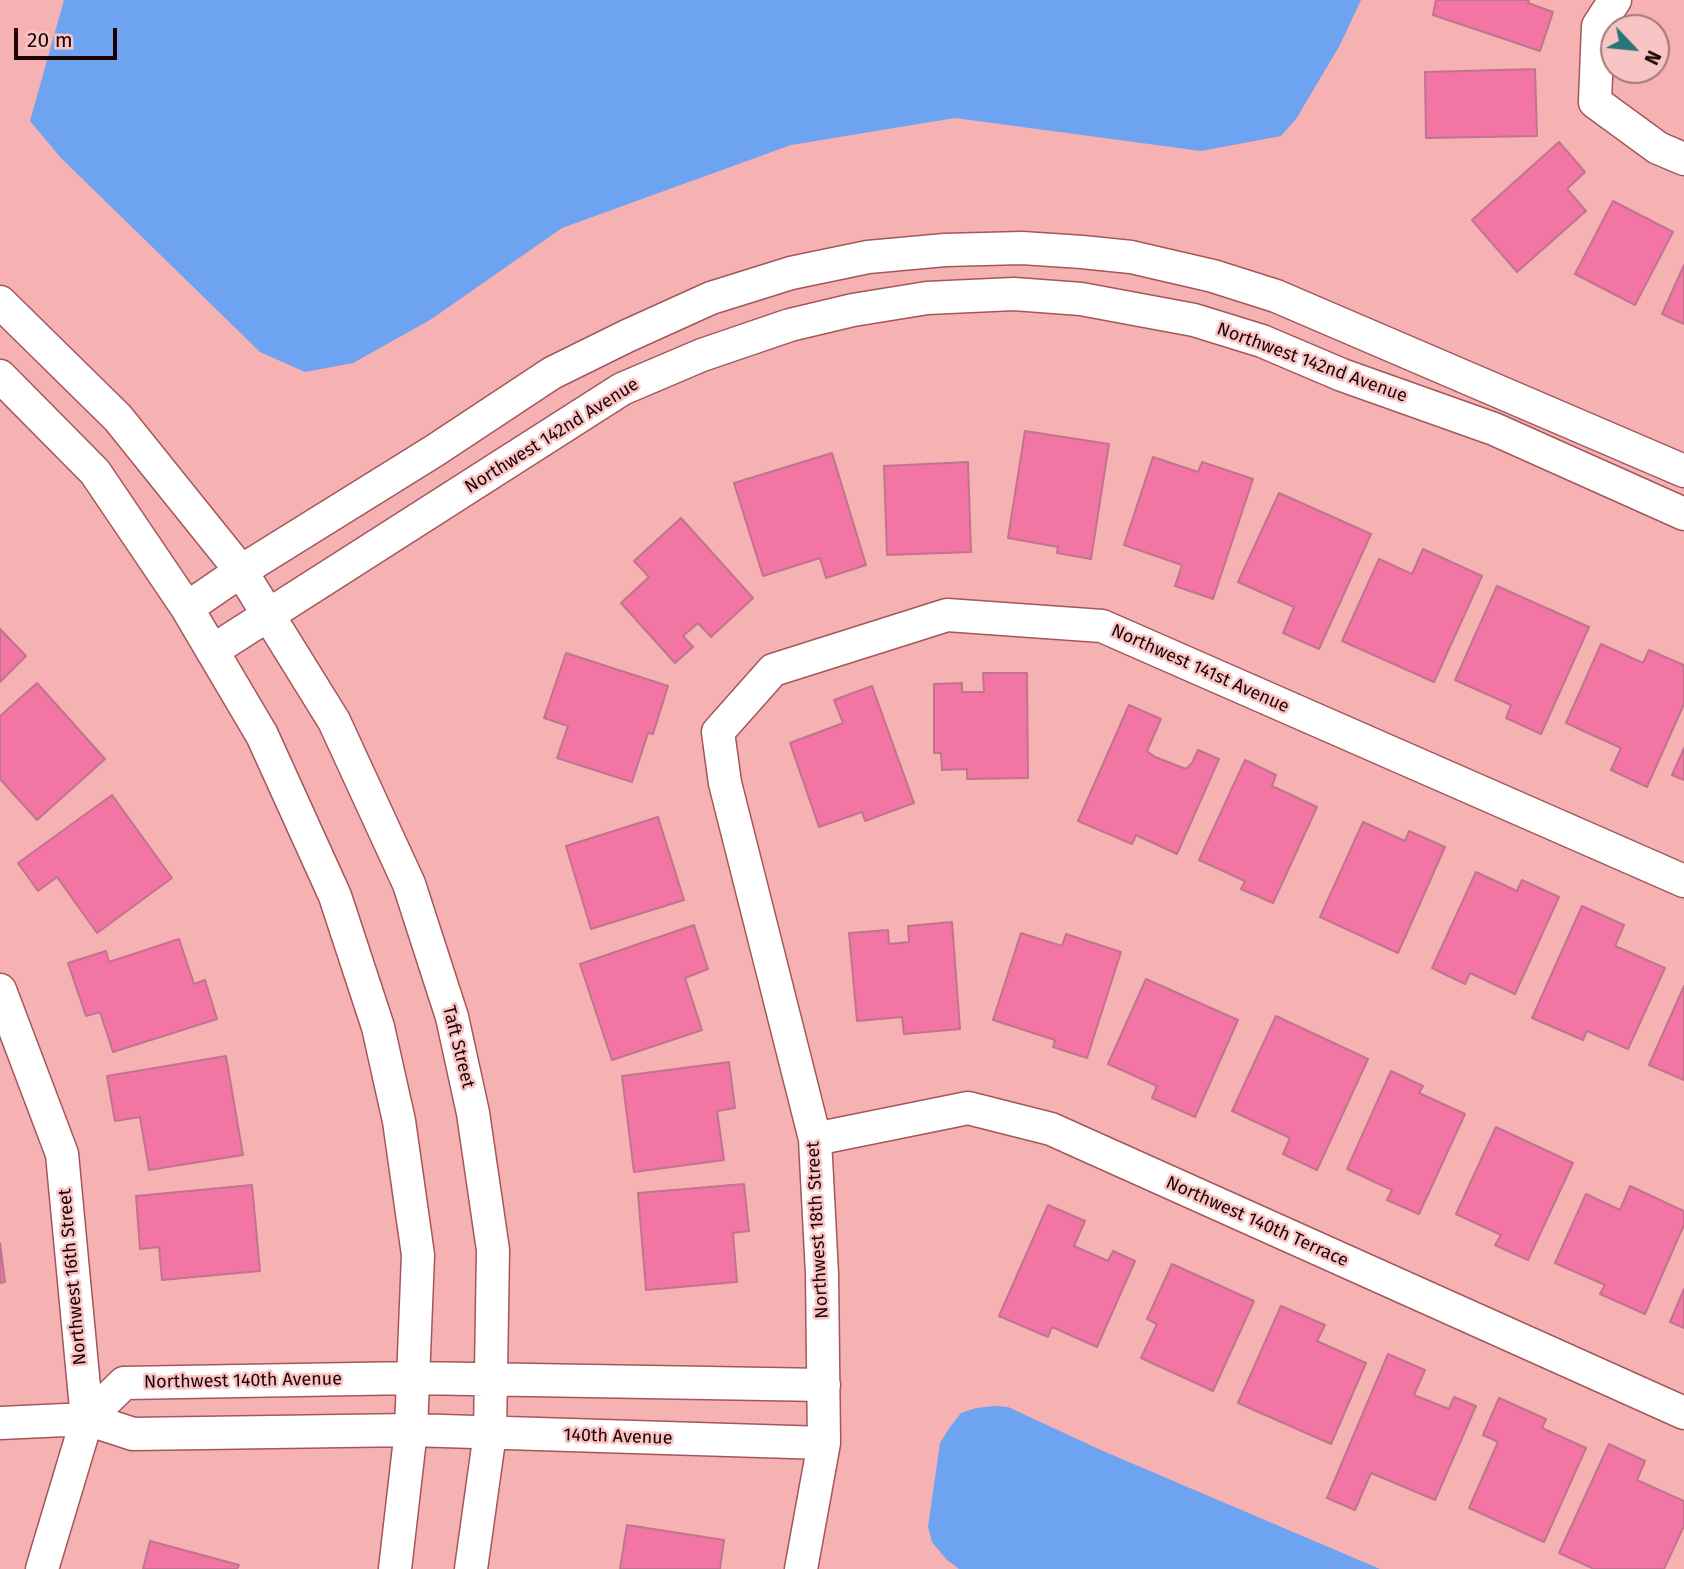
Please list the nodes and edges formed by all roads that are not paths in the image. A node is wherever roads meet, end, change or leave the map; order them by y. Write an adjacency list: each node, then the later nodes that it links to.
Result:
1 (1615, 0): 2 (street)
2 (1684, 159)
3 (0, 302): 7 (street)
4 (0, 376): 8 (street)
5 (1684, 471): 7 (street)
6 (1684, 514): 9 (street, Northwest 142nd Avenue)
7 (241, 571): 8 (street); 9 (street, Taft Street)
8 (187, 608): 10 (street)
9 (269, 615): 10 (street, Northwest 142nd Avenue); 16 (street, Taft Street)
10 (212, 651): 15 (street)
11 (718, 732): 12 (street, Northwest 141st Avenue); 14 (street, Northwest 18th Street)
12 (1684, 881)
13 (0, 990): 19 (street, Northwest 16th Street)
14 (815, 1139): 17 (street, Northwest 18th Street); 18 (street, Northwest 140th Terrace)
15 (413, 1378): 16 (street); 19 (street, Northwest 140th Avenue); 21 (street)
16 (491, 1380): 17 (street); 22 (street, Taft Street)
17 (824, 1385): 23 (street, Northwest 18th Street)
18 (1684, 1413)
19 (87, 1419): 20 (street); 21 (street); 24 (street, Northwest 16th Street)
20 (0, 1423)
21 (411, 1430): 22 (street, 140th Avenue); 25 (street)
22 (490, 1433): 23 (street, 140th Avenue); 26 (street, Taft Street)
23 (824, 1443): 27 (street, Northwest 18th Street)
24 (42, 1569)
25 (395, 1569)
26 (471, 1569)
27 (801, 1569)

